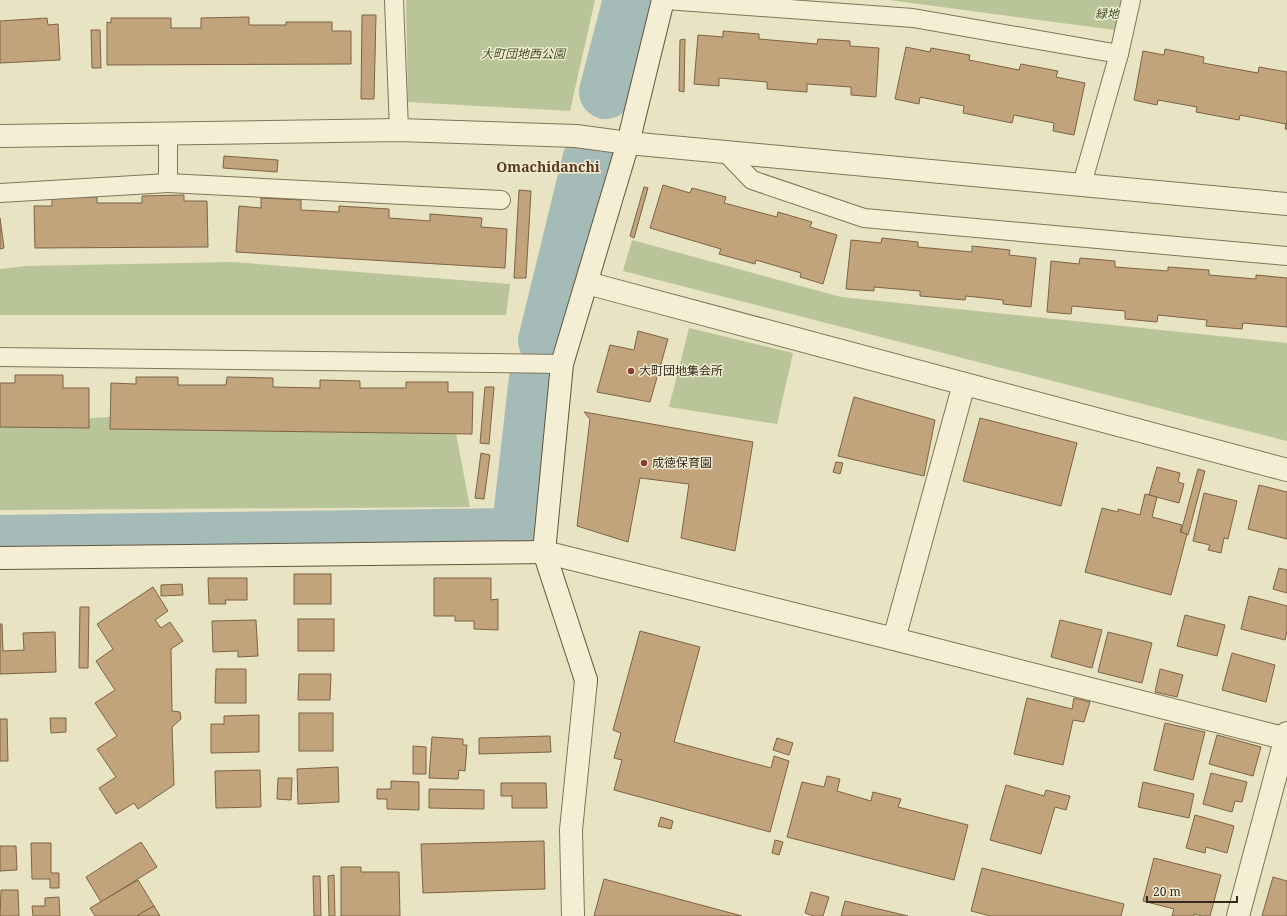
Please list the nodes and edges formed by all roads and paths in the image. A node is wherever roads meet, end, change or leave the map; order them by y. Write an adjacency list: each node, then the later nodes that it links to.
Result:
1 (394, 0): 5 (lane)
2 (664, 0): 4 (lane); 8 (street)
3 (1132, 0): 4 (lane)
4 (1119, 54): 11 (lane)
5 (398, 130): 6 (street); 8 (street)
6 (168, 133): 7 (street); 10 (lane)
7 (0, 136)
8 (628, 142): 9 (street); 16 (street)
9 (724, 152): 11 (street); 15 (lane)
10 (168, 183): 12 (lane); 13 (lane)
11 (1082, 184): 14 (street)
12 (0, 193)
13 (501, 200)
14 (1287, 204)
15 (1287, 256)
16 (587, 283): 18 (street); 19 (street)
17 (0, 357): 18 (lane)
18 (562, 364): 21 (street)
19 (964, 384): 20 (street); 23 (street)
20 (1287, 470)
21 (544, 552): 22 (street); 23 (street); 25 (street)
22 (0, 558)
23 (894, 639): 24 (street)
24 (1286, 737): 26 (street)
25 (573, 916)
26 (1238, 916)

